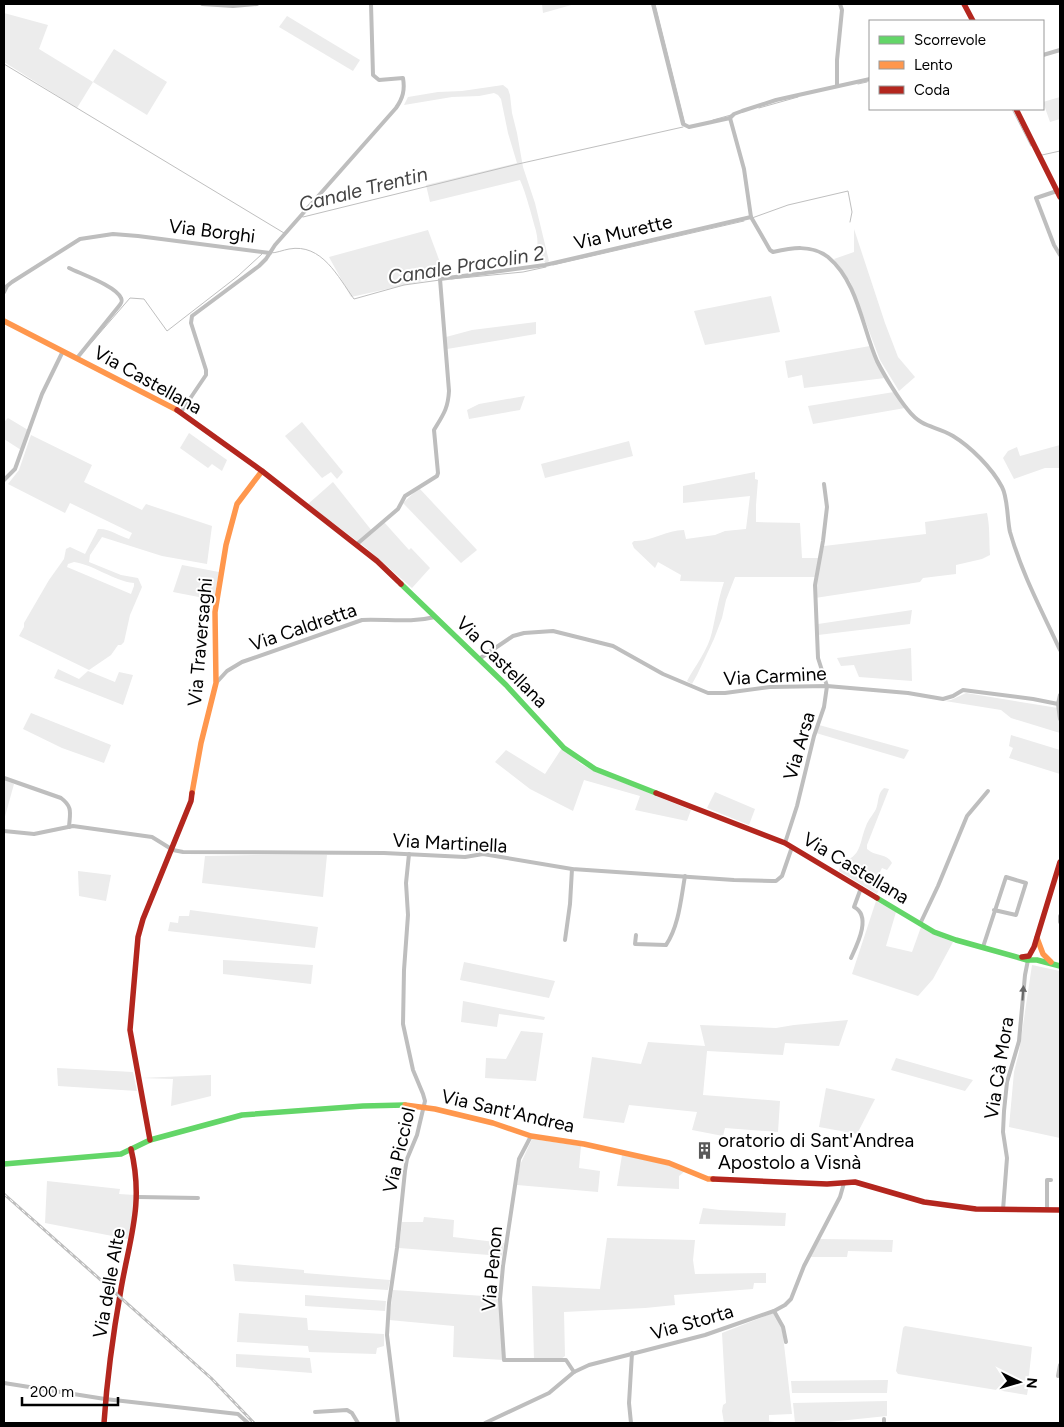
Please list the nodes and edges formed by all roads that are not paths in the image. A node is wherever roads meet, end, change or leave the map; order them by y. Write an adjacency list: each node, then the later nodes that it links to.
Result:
1 (202, 4): 2 (street)
2 (257, 4)
3 (372, 4): 17 (street, Via Borghi)
4 (653, 4): 13 (street)
5 (840, 4): 11 (street)
6 (964, 4): 7 (street)
7 (972, 20)
8 (1060, 50): 9 (street)
9 (1044, 55)
10 (869, 79): 11 (street)
11 (838, 86): 13 (street)
12 (1017, 110): 14 (street)
13 (730, 118): 16 (street)
14 (1057, 190): 15 (street); 18 (street)
15 (1060, 197)
16 (751, 217): 28 (street, Via Murette); 30 (street)
17 (270, 253): 20 (street, Via Borghi); 24 (street)
18 (1060, 255)
19 (69, 268): 23 (street)
20 (4, 292)
21 (4, 321): 22 (street, Via Castellana)
22 (63, 351): 23 (street, Via Castellana); 26 (street)
23 (77, 358): 24 (street, Via Castellana)
24 (181, 412): 25 (street, Via Castellana)
25 (262, 472): 28 (street, Via Castellana); 32 (street, Via Traversaghi)
26 (4, 480)
27 (824, 484): 33 (street)
28 (357, 544): 29 (street, Via Castellana)
29 (436, 617): 31 (street, Via Castellana); 32 (street, Via Caldretta)
30 (1060, 650)
31 (479, 659): 33 (street, Via Carmine); 41 (street, Via Castellana)
32 (216, 683): 43 (street, Via Traversaghi)
33 (828, 686): 35 (street, Via Carmine); 41 (street, Via Arsa)
34 (1060, 695): 35 (street)
35 (1058, 704): 36 (street)
36 (1060, 719)
37 (4, 778): 39 (street)
38 (988, 791): 53 (street)
39 (69, 827): 40 (street); 43 (street)
40 (4, 831)
41 (785, 843): 42 (street, Via Castellana)
42 (792, 847): 48 (street, Via Martinella); 49 (street, Via Castellana)
43 (173, 850): 44 (street, Via Martinella); 67 (street)
44 (409, 854): 46 (street, Via Martinella); 65 (street, Via Picciol)
45 (1060, 862): 47 (street)
46 (572, 869): 48 (street, Via Martinella); 56 (street)
47 (1059, 871): 55 (street)
48 (685, 876): 54 (street)
49 (861, 888): 53 (street, Via Castellana); 61 (street)
50 (994, 910): 50 (street); 57 (street)
51 (1060, 916): 52 (street)
52 (1060, 922)
53 (920, 924): 57 (street, Via Castellana)
54 (636, 935)
55 (1038, 936): 58 (street); 59 (street)
56 (565, 940)
57 (983, 947): 60 (street, Via Castellana)
58 (1032, 951): 59 (street); 60 (street, Via Castellana); 63 (street)
59 (1042, 952): 63 (street); 64 (street, Via Castellana)
60 (1015, 956): 62 (street, Via Castellana)
61 (851, 958)
62 (1028, 960): 63 (street, Via Castellana); 74 (street, Via Cà Mora, one-way to 62)
63 (1036, 960): 64 (street, Via Castellana)
64 (1057, 965)
65 (424, 1107): 66 (street, Via Sant'Andrea); 67 (street, Via Sant'Andrea); 90 (street, Via Picciol)
66 (530, 1136): 71 (street, Via Sant'Andrea); 81 (street, Via Penon)
67 (150, 1140): 68 (street, Via Sant'Andrea)
68 (131, 1149): 69 (street, Via Sant'Andrea); 72 (street, Via delle Alte)
69 (4, 1164)
70 (1052, 1180): 75 (street)
71 (844, 1182): 74 (street, Via Sant'Andrea); 77 (street, Via Storta)
72 (138, 1197): 73 (street); 85 (street, Via delle Alte)
73 (198, 1198)
74 (1003, 1210): 75 (street, Via Sant'Andrea)
75 (1047, 1210): 76 (street, Via Sant'Andrea)
76 (1060, 1210)
77 (774, 1311): 78 (street); 79 (street, Via Storta)
78 (786, 1342)
79 (632, 1354): 81 (street, Via Storta); 92 (street)
80 (1060, 1365): 83 (street)
81 (574, 1372): 91 (street, Via Storta)
82 (1052, 1375): 83 (street)
83 (1059, 1376)
84 (4, 1383): 85 (street)
85 (105, 1399): 87 (street, Via delle Alte); 88 (street)
86 (316, 1412): 89 (street)
87 (104, 1423)
88 (248, 1423)
89 (358, 1423)
90 (398, 1423)
91 (484, 1423)
92 (631, 1423)

